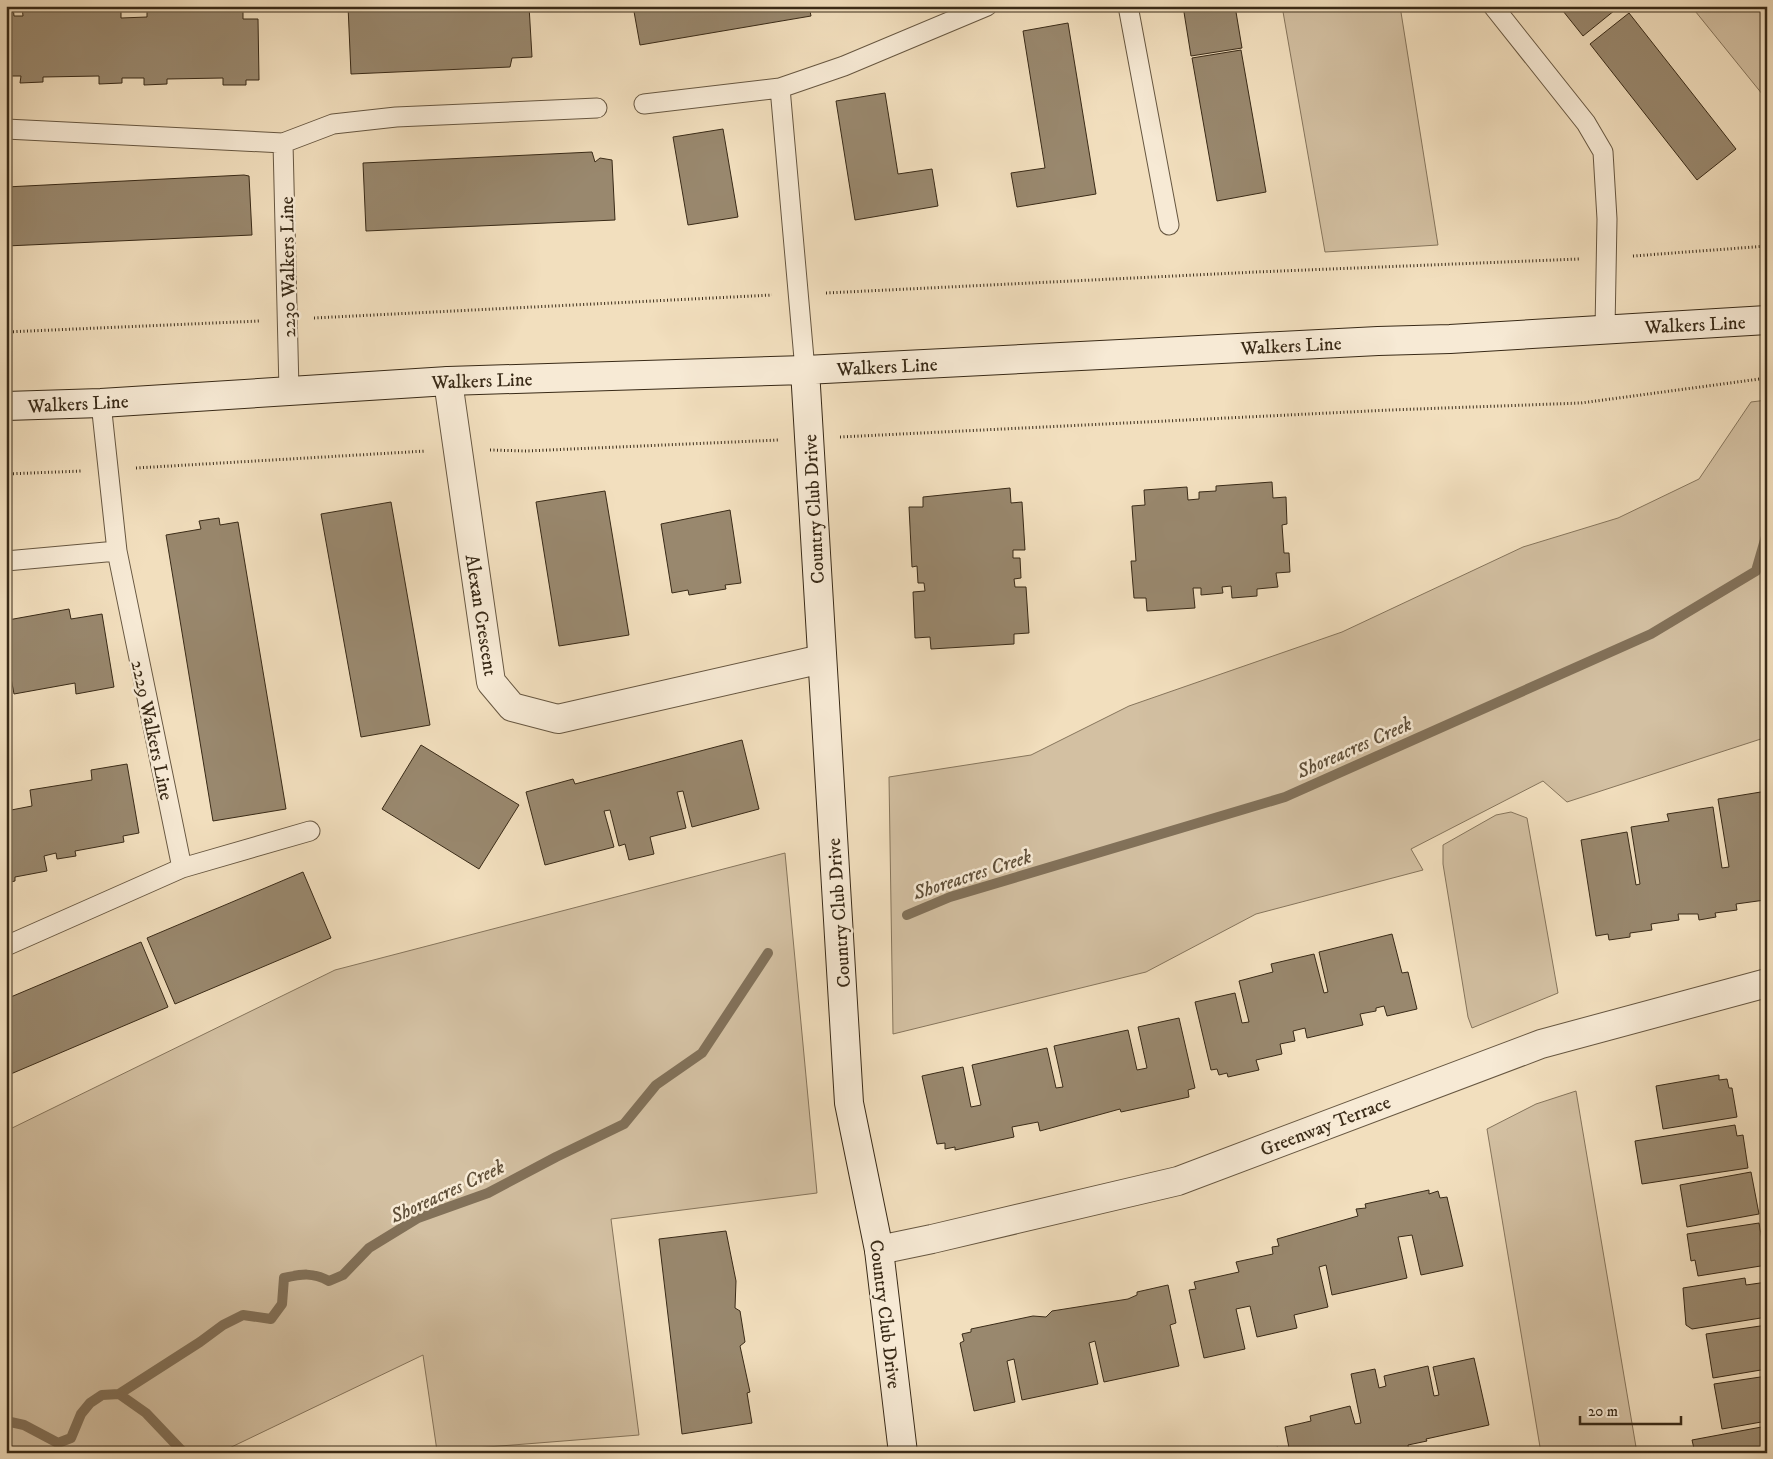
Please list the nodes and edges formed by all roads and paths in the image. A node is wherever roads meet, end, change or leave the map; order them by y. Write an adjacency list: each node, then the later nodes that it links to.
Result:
1 (987, 6): 4 (lane)
2 (1128, 6): 9 (lane)
3 (1493, 6): 11 (lane)
4 (780, 88): 5 (lane); 12 (lane)
5 (644, 104)
6 (597, 108): 8 (lane)
7 (6, 129): 8 (lane)
8 (283, 143): 13 (lane, 2230 Walkers Line)
9 (1169, 225)
10 (1767, 246): 11 (path)
11 (1606, 258): 12 (path); 15 (lane)
12 (798, 294): 13 (path); 17 (lane)
13 (288, 319): 16 (path); 20 (lane, 2230 Walkers Line)
14 (1767, 320): 15 (street, Walkers Line)
15 (1605, 329): 17 (street, Walkers Line)
16 (6, 332)
17 (804, 370): 19 (street, Walkers Line); 23 (street, Country Club Drive)
18 (1767, 378): 23 (path)
19 (448, 381): 20 (street, Walkers Line); 24 (street, Alexan Crescent)
20 (289, 390): 21 (street, Walkers Line)
21 (100, 403): 22 (street, Walkers Line); 25 (lane, 2229 Walkers Line)
22 (6, 406)
23 (808, 439): 24 (path); 29 (street, Country Club Drive)
24 (457, 449): 25 (path); 29 (street, Alexan Crescent)
25 (108, 469): 26 (path); 27 (lane, 2229 Walkers Line)
26 (6, 474)
27 (117, 552): 28 (lane); 31 (lane, 2229 Walkers Line)
28 (6, 561)
29 (822, 659): 34 (street, Country Club Drive)
30 (310, 831): 31 (lane)
31 (182, 868): 32 (lane)
32 (6, 946)
33 (1767, 983): 34 (street, Greenway Terrace)
34 (879, 1250): 35 (street, Country Club Drive)
35 (903, 1453)

